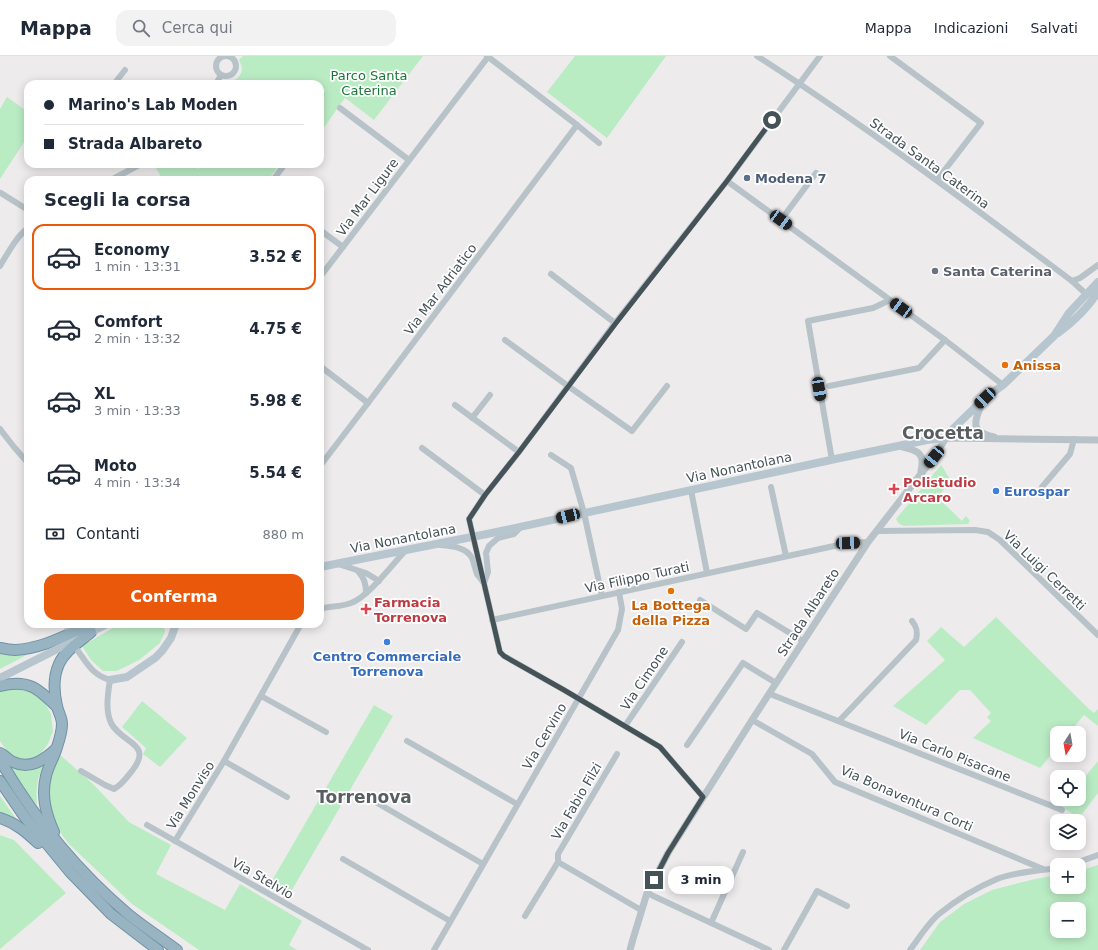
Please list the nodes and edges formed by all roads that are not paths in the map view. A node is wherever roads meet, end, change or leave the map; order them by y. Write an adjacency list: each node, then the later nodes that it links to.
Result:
1 (229, 56): 7 (street); 7 (street)
2 (487, 56): 12 (street); 14 (street, Via Mar Ligure)
3 (757, 56): 10 (street, Strada Santa Caterina)
4 (820, 56): 10 (street, Via Cimone)
5 (890, 56): 18 (street)
6 (125, 70): 8 (street)
7 (221, 75): 9 (street)
8 (117, 80)
9 (218, 80)
10 (800, 83): 18 (street, Strada Santa Caterina); 19 (street, Via Cimone)
11 (340, 108): 14 (street, Via Mar Ligure)
12 (577, 125): 13 (street); 46 (street, Via Mar Adriatico)
13 (599, 143)
14 (409, 160): 25 (street, Via Mar Ligure)
15 (134, 168): 17 (street)
16 (816, 173): 22 (street)
17 (118, 176)
18 (938, 180): 30 (street, Strada Santa Caterina)
19 (727, 181): 22 (street); 35 (street, Via Cimone)
20 (1, 193): 21 (street)
21 (24, 207)
22 (781, 220): 34 (street)
23 (24, 231): 27 (street)
24 (324, 233): 25 (street, Via Mar Ligure)
25 (343, 247): 28 (street, Via Mar Ligure)
26 (1098, 265): 30 (street)
27 (0, 266)
28 (324, 272)
29 (551, 274): 35 (street)
30 (1072, 281): 32 (street, Strada Santa Caterina)
31 (1098, 282): 32 (main road)
32 (1086, 294): 36 (main road)
33 (1097, 295): 36 (main road)
34 (890, 300): 38 (street); 59 (street)
35 (616, 323): 41 (street, Via Cimone)
36 (1054, 336): 40 (main road)
37 (506, 340): 41 (street)
38 (945, 340): 40 (street); 43 (street)
39 (324, 369): 46 (street)
40 (1003, 385): 45 (main road)
41 (568, 386): 42 (street); 56 (street, Via Cimone)
42 (667, 386)
43 (829, 386)
44 (490, 395): 48 (street)
45 (985, 398): 50 (main road); 51 (street)
46 (368, 403): 60 (street, Via Mar Adriatico)
47 (455, 405): 48 (street)
48 (472, 418): 56 (street)
49 (0, 429): 58 (street)
50 (946, 438): 51 (street, Via Nonantolana); 54 (main road, Via Nonantolana); 61 (street, Strada Albareto)
51 (998, 439): 52 (street, Via Nonantolana)
52 (1074, 439): 53 (street, Via Nonantolana); 63 (street)
53 (1098, 440)
54 (899, 446): 59 (main road, Via Nonantolana); 61 (street)
55 (422, 448): 65 (street)
56 (519, 452): 65 (street, Via Cimone)
57 (551, 455): 66 (street)
58 (24, 458)
59 (832, 460): 64 (main road, Via Nonantolana)
60 (324, 461)
61 (920, 475): 68 (street, Strada Albareto)
62 (771, 487): 73 (street)
63 (1042, 487)
64 (690, 490): 66 (main road, Via Nonantolana); 77 (street)
65 (485, 495): 69 (street, Via Cimone)
66 (584, 512): 67 (main road, Via Nonantolana); 82 (street)
67 (522, 526): 69 (main road, Via Nonantolana); 79 (street, Via Cimone)
68 (877, 531): 70 (street, Strada Albareto); 93 (street, Via Luigi Cerretti)
69 (473, 537): 71 (main road, Via Nonantolana); 79 (street, Via Cimone)
70 (868, 542): 73 (street, Via Filippo Turati); 94 (street, Strada Albareto)
71 (430, 545): 72 (main road, Via Nonantolana); 79 (street, Via Cimone)
72 (405, 551): 74 (main road, Via Nonantolana); 78 (street)
73 (786, 556): 77 (street, Via Filippo Turati)
74 (337, 563): 75 (main road, Via Nonantolana); 76 (street)
75 (324, 566)
76 (358, 570): 78 (street); 81 (street)
77 (707, 573): 80 (street, Via Filippo Turati)
78 (379, 581): 81 (street)
79 (484, 583): 85 (street, Via Cimone)
80 (619, 592): 82 (street, Via Filippo Turati); 105 (street, Via Cervino)
81 (366, 593): 84 (street)
82 (602, 596): 85 (street, Via Filippo Turati)
83 (700, 600): 94 (street)
84 (324, 607)
85 (492, 620): 105 (street, Via Cimone)
86 (912, 621): 108 (street)
87 (68, 628): 92 (street)
88 (91, 628): 97 (highway); 99 (main road); 106 (highway)
89 (170, 628): 96 (main road)
90 (175, 628): 96 (main road)
91 (299, 628): 104 (street, Via Monviso)
92 (68, 632)
93 (1098, 635)
94 (803, 641): 101 (street, Strada Albareto)
95 (682, 642): 109 (street, Via Cimone)
96 (167, 644): 100 (main road)
97 (0, 648)
98 (78, 651): 100 (street)
99 (0, 678)
100 (110, 680): 118 (street)
101 (776, 684): 103 (street, Strada Albareto); 112 (street)
102 (0, 686): 106 (highway)
103 (770, 694): 107 (street, Strada Albareto); 108 (street, Via Carlo Pisacane)
104 (262, 696): 110 (street); 117 (street, Via Monviso)
105 (578, 699): 109 (street, Via Cimone); 123 (street, Via Cervino)
106 (57, 707): 113 (highway)
107 (752, 720): 121 (street, Strada Albareto); 137 (street, Via Bonaventura Corti)
108 (839, 721): 124 (street, Via Carlo Pisacane)
109 (625, 726): 121 (street, Via Cimone)
110 (326, 732)
111 (407, 741): 123 (street)
112 (687, 745)
113 (56, 750): 114 (highway); 128 (highway)
114 (0, 753)
115 (617, 754): 133 (street, Via Fabio Filzi)
116 (0, 760): 128 (highway)
117 (224, 761): 120 (street, Via Monviso); 127 (street, Via Monviso)
118 (81, 771)
119 (0, 781): 134 (highway)
120 (287, 797)
121 (703, 797): 138 (street, Strada Albareto)
122 (372, 800): 135 (street)
123 (517, 804): 135 (street, Via Cervino)
124 (1062, 810)
125 (0, 818): 134 (highway)
126 (147, 825): 127 (street, Via Stelvio)
127 (175, 841): 146 (street, Via Stelvio)
128 (60, 845): 145 (highway)
129 (743, 852): 143 (street)
130 (1098, 855): 132 (street)
131 (342, 859): 142 (street)
132 (1086, 859)
133 (558, 862): 140 (street, Via Fabio Filzi); 141 (street, Via Fabio Filzi)
134 (61, 863): 144 (highway)
135 (483, 864): 142 (street, Via Cervino)
136 (1050, 868): 137 (street)
137 (1043, 869): 151 (street)
138 (647, 893): 140 (street, Strada Albareto); 143 (street)
139 (847, 906): 150 (street)
140 (641, 910): 148 (street, Strada Albareto)
141 (526, 916)
142 (450, 921): 147 (street, Via Cervino)
143 (711, 923): 149 (street)
144 (158, 950)
145 (177, 950)
146 (368, 950)
147 (434, 950)
148 (630, 950)
149 (769, 950)
150 (784, 950)
151 (910, 950)

